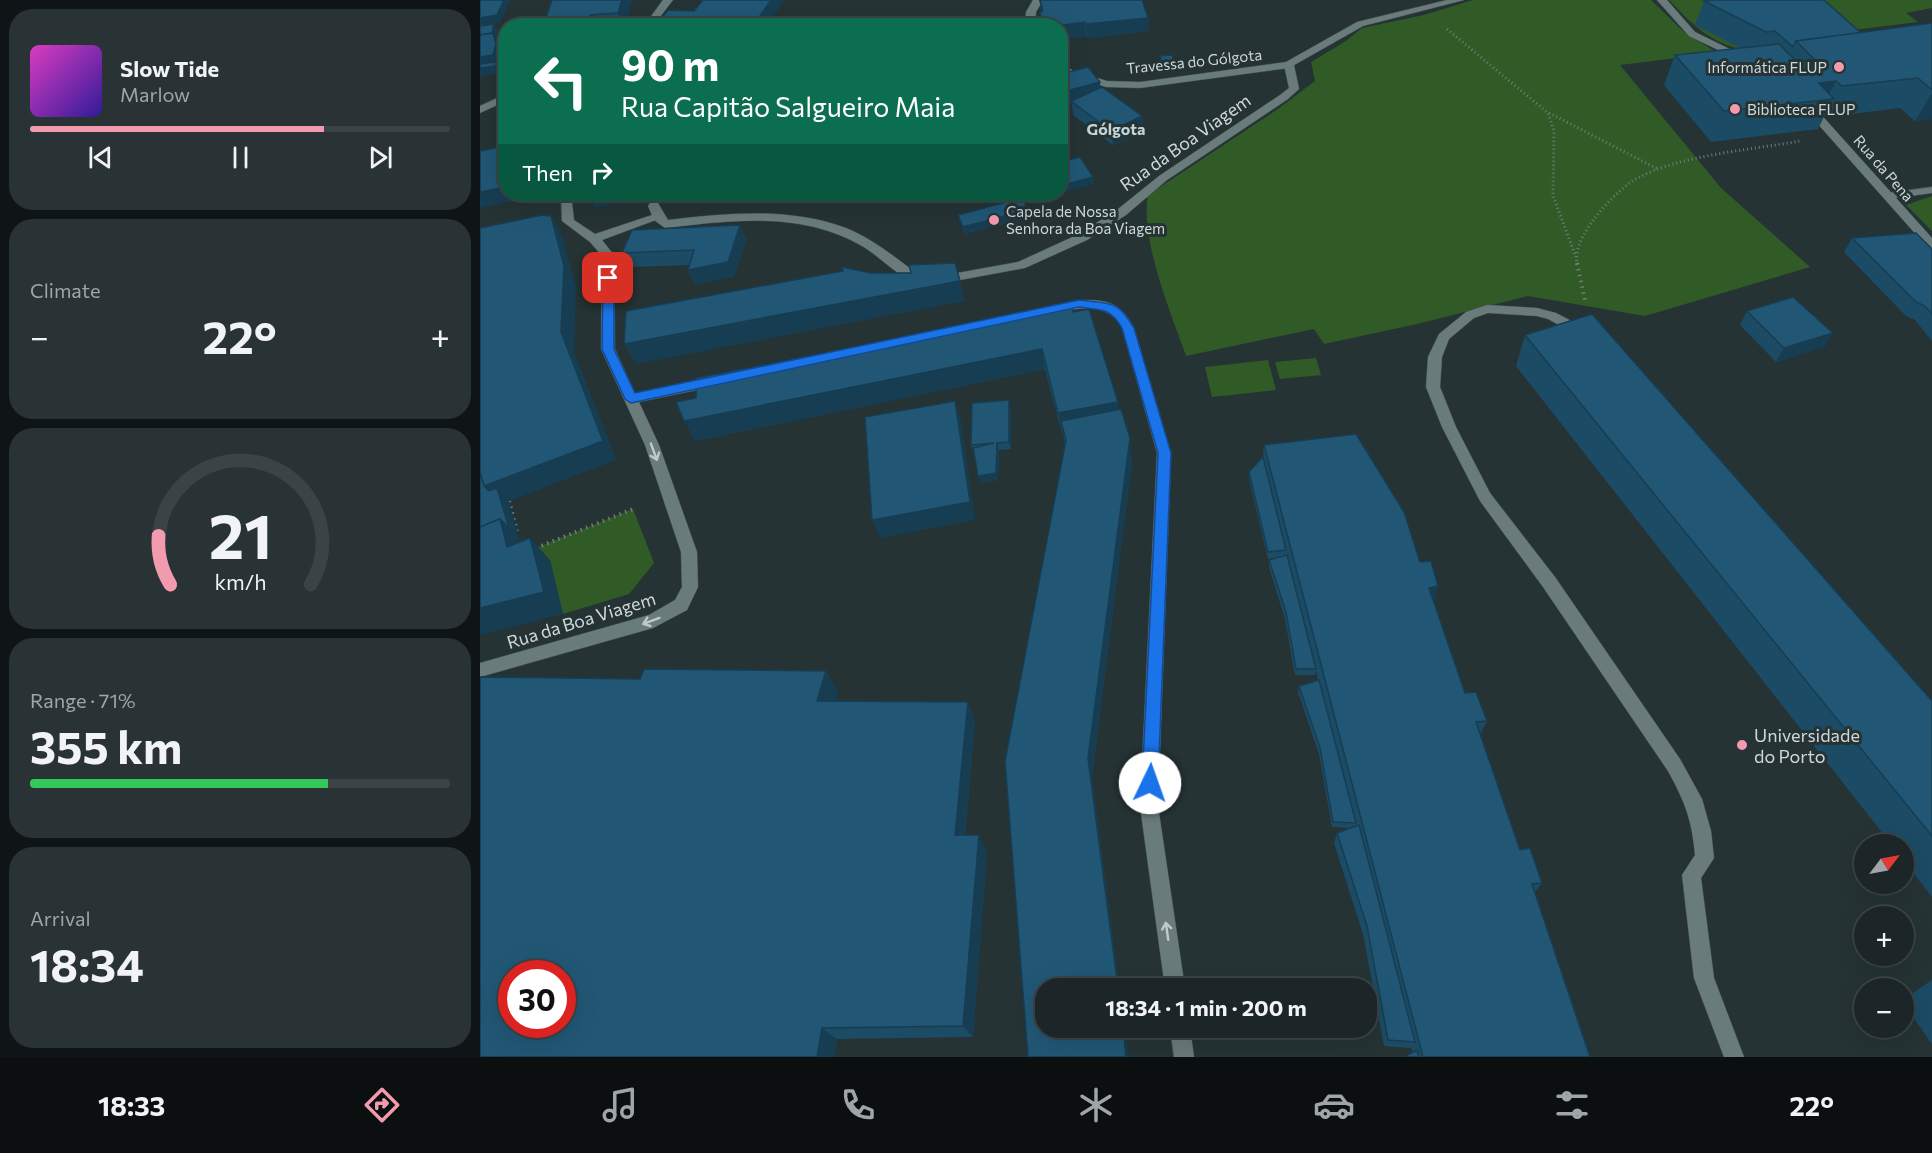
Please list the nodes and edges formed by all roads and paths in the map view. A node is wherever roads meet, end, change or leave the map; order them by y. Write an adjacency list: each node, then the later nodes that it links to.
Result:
1 (668, 0): 6 (street)
2 (1038, 0): 7 (street)
3 (1459, 0): 5 (street)
4 (1662, 0): 8 (street)
5 (1424, 10): 9 (street); 14 (path)
6 (654, 18)
7 (1031, 18)
8 (1754, 64)
9 (1289, 65): 10 (street, Travessa do Gólgota); 20 (street, Rua da Boa Viagem)
10 (1068, 73)
11 (498, 101): 12 (street)
12 (480, 110)
13 (1813, 112): 15 (street, Rua da Pena)
14 (1548, 113): 16 (path); 22 (path)
15 (1836, 136): 16 (path); 18 (street, Rua da Pena)
16 (1658, 169): 22 (path)
17 (1932, 190): 18 (street)
18 (1888, 196): 21 (street, Rua da Pena)
19 (567, 201): 20 (street)
20 (594, 239): 26 (street, Rua da Boa Viagem)
21 (1932, 245)
22 (1576, 258): 24 (path)
23 (1033, 313): 32 (street, one-way to 23)
24 (1592, 340): 35 (street)
25 (734, 377): 26 (street)
26 (631, 399): 31 (street, Rua da Boa Viagem, one-way to 31)
27 (509, 501): 29 (path)
28 (633, 509): 30 (path)
29 (520, 542)
30 (534, 549)
31 (480, 670)
32 (1174, 978)
33 (1181, 1038): 34 (street)
34 (1184, 1057)
35 (1734, 1057)

